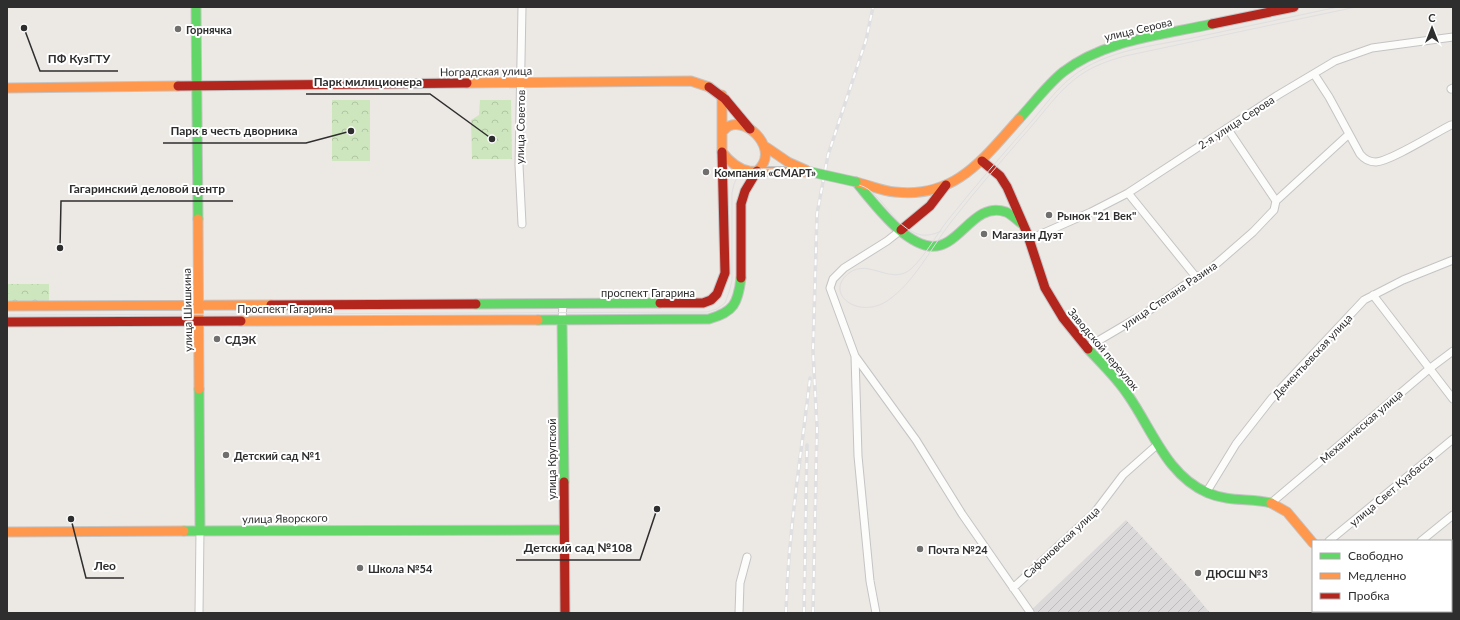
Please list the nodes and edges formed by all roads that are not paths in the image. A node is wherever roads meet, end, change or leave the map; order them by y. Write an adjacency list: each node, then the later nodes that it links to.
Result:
1 (196, 7): 7 (main road, улица Шишкина)
2 (522, 7): 6 (street, улица Советов)
3 (1294, 7): 17 (main road, улица Серова)
4 (1453, 37): 5 (street, 2-я улица Серова)
5 (1314, 74): 12 (street, 2-я улица Серова); 14 (street)
6 (522, 82): 7 (main road, Ноградская улица); 9 (main road, Ноградская улица); 24 (street, улица Советов)
7 (197, 86): 8 (main road, Ноградская улица); 33 (main road, улица Шишкина)
8 (7, 88)
9 (722, 95): 11 (main road, Ноградская улица); 13 (main road)
10 (1451, 125): 14 (street)
11 (750, 128): 13 (main road); 15 (main road)
12 (1227, 128): 22 (street, 2-я улица Серова); 23 (street)
13 (722, 132): 16 (main road)
14 (1349, 134): 23 (street, улица Степана Разина)
15 (766, 147): 18 (main road); 19 (main road)
16 (722, 152): 18 (main road); 32 (main road, проспект Гагарина)
17 (982, 161): 21 (main road, улица Серова); 25 (main road, Заводской переулок)
18 (756, 171): 19 (main road); 35 (main road)
19 (811, 172): 20 (main road, улица Серова, bridge)
20 (856, 182): 21 (main road, улица Серова); 26 (main road)
21 (946, 185): 26 (main road)
22 (1128, 193): 27 (street, 2-я улица Серова); 29 (street)
23 (1276, 201): 29 (street, улица Степана Разина)
24 (522, 224)
25 (1025, 227): 26 (main road); 27 (main road, Заводской переулок)
26 (901, 230): 40 (street)
27 (1030, 239): 38 (main road, Заводской переулок)
28 (1453, 260): 30 (street, Дементьевская улица)
29 (1196, 277): 38 (street, улица Степана Разина)
30 (1373, 295): 41 (street); 45 (street, Дементьевская улица)
31 (528, 304): 32 (main road, проспект Гагарина); 33 (main road, Проспект Гагарина)
32 (562, 304): 35 (street, улица Крупской)
33 (199, 305): 34 (main road, Проспект Гагарина); 36 (main road, улица Шишкина)
34 (7, 306)
35 (562, 320): 36 (main road, Проспект Гагарина); 49 (main road, улица Крупской)
36 (200, 321): 37 (main road, Проспект Гагарина); 48 (main road, улица Шишкина)
37 (7, 322)
38 (1086, 348): 44 (main road, Заводской переулок)
39 (1453, 351): 41 (street, Механическая улица)
40 (855, 356): 55 (street); 60 (street)
41 (1428, 369): 42 (street); 46 (street, Механическая улица)
42 (1453, 399)
43 (1453, 439): 51 (street, улица Свет Кузбасса)
44 (1158, 444): 45 (main road, Заводской переулок); 55 (street, Сафоновская улица)
45 (1206, 493): 46 (main road, Заводской переулок)
46 (1271, 503): 53 (main road, Заводской переулок)
47 (1453, 515): 52 (street)
48 (200, 530): 49 (main road, улица Яворского); 50 (main road, улица Яворского); 57 (street, улица Шишкина)
49 (563, 530): 58 (main road, улица Крупской)
50 (7, 532)
51 (1330, 540)
52 (1422, 540)
53 (1312, 542)
54 (747, 558): 59 (street)
55 (1013, 588): 56 (street)
56 (1030, 612)
57 (199, 613)
58 (565, 613)
59 (739, 613)
60 (876, 613)

